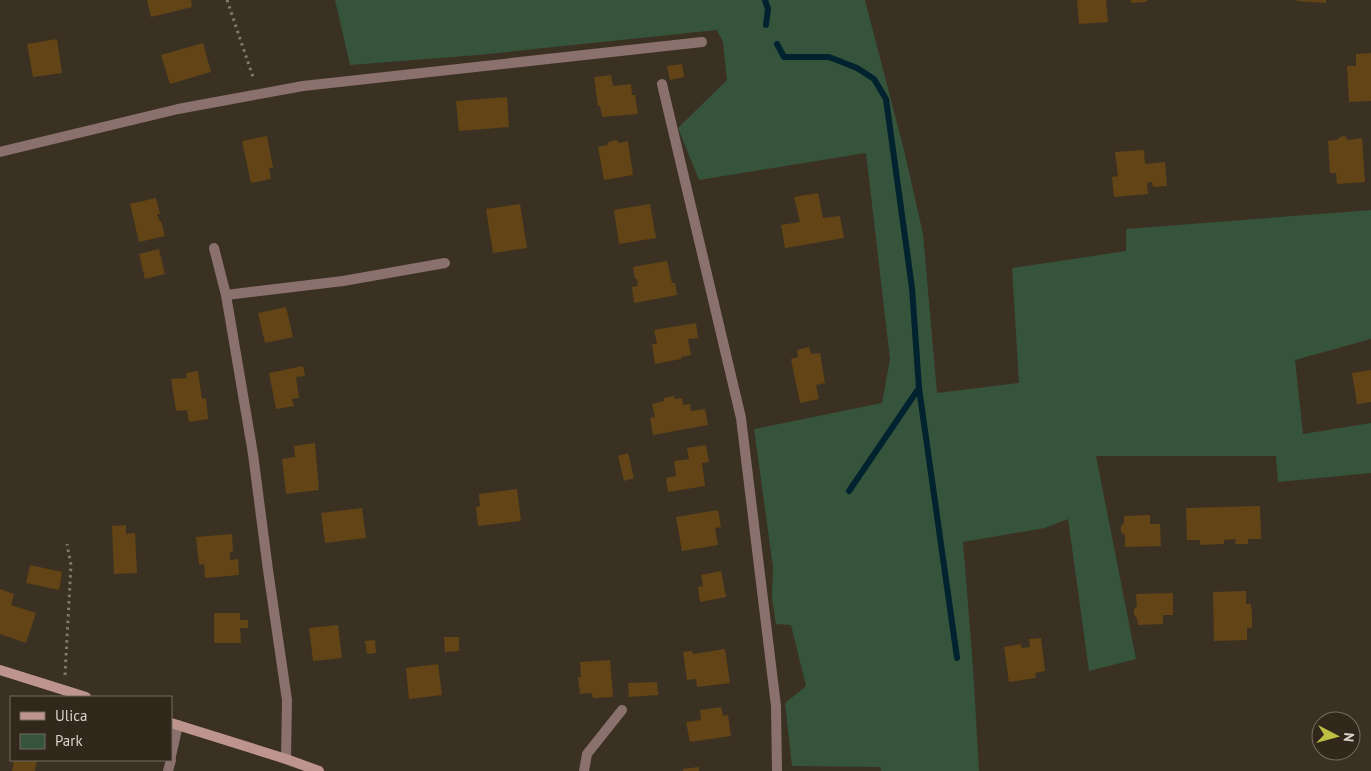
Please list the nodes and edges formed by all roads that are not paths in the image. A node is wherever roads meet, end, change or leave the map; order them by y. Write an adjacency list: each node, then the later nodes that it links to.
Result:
1 (702, 42): 3 (street)
2 (662, 84): 15 (street)
3 (0, 152)
4 (214, 248): 6 (street)
5 (445, 263): 6 (street)
6 (226, 295): 12 (street)
7 (0, 670): 8 (main road)
8 (82, 696)
9 (622, 710): 14 (street)
10 (174, 724): 11 (street); 12 (main road)
11 (172, 747)
12 (286, 758): 13 (main road)
13 (319, 771)
14 (584, 771)
15 (777, 771)

